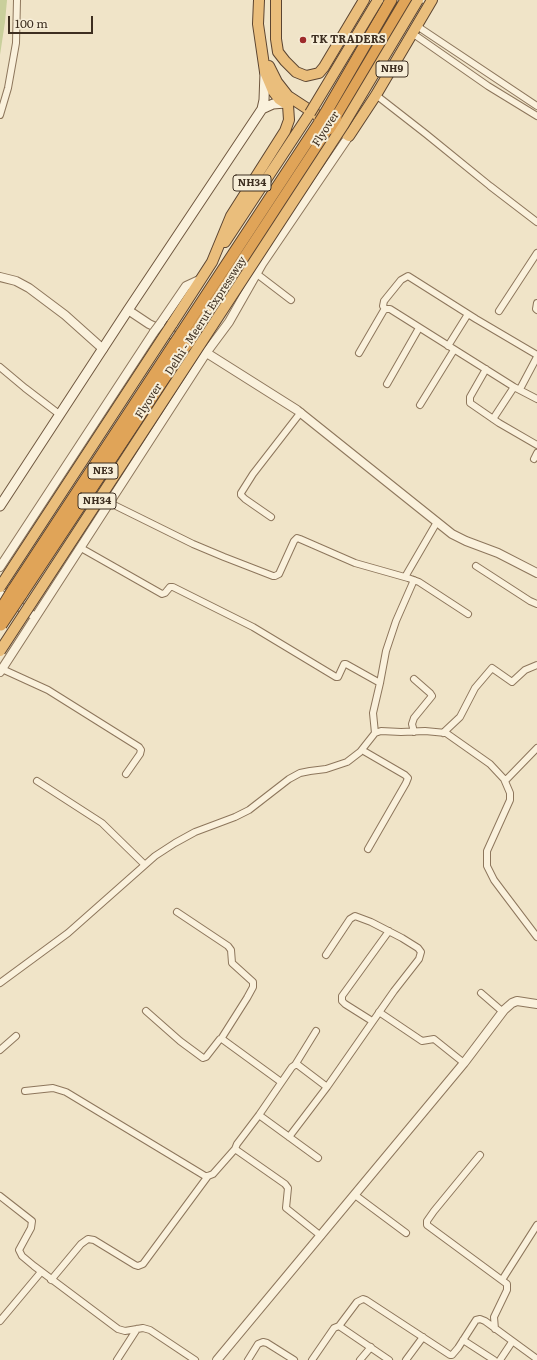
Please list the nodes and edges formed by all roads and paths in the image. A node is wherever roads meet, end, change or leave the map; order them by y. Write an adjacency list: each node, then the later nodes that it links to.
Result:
1 (17, 0): 20 (street)
2 (259, 0): 10 (highway)
3 (276, 0): 11 (highway)
4 (364, 0): 11 (highway)
5 (378, 0): 26 (highway, Flyover / NH34, bridge)
6 (392, 0): 22 (highway, Delhi - Meerut Expressway / NE3)
7 (406, 0): 22 (highway, Delhi - Meerut Expressway / NE3, bridge)
8 (418, 0): 73 (highway, Flyover / NH34, bridge)
9 (432, 0): 12 (highway, NH9)
10 (258, 14): 11 (highway); 14 (highway)
11 (276, 16)
12 (415, 30): 13 (street); 15 (street); 16 (highway, NH9)
13 (473, 63): 15 (street); 18 (street)
14 (268, 71): 17 (highway); 19 (main road); 23 (highway)
15 (468, 71): 21 (street)
16 (376, 95): 23 (highway, NH9); 24 (street)
17 (286, 104): 19 (main road); 26 (highway, NH34)
18 (537, 106)
19 (262, 109): 33 (main road)
20 (0, 115)
21 (537, 116)
22 (325, 122): 65 (highway, Delhi - Meerut Expressway / NE3)
23 (349, 136): 27 (street)
24 (537, 222)
25 (537, 253): 35 (street)
26 (212, 262): 29 (highway, NH34)
27 (257, 274): 30 (street); 41 (street)
28 (0, 277): 39 (street)
29 (201, 279): 60 (street, bridge); 64 (highway, Flyover / NH34, bridge)
30 (291, 300)
31 (537, 303): 34 (street)
32 (385, 309): 36 (street); 37 (street); 42 (street)
33 (128, 310): 39 (main road); 41 (street)
34 (537, 310)
35 (499, 311)
36 (468, 314): 38 (street); 43 (street)
37 (419, 328): 38 (street); 46 (street)
38 (448, 346): 40 (street)
39 (103, 349): 51 (main road)
40 (454, 350): 45 (street); 49 (street)
41 (206, 353): 50 (street); 54 (street)
42 (359, 353)
43 (537, 356): 47 (street)
44 (0, 367): 51 (street)
45 (486, 369): 47 (street); 52 (street)
46 (387, 384)
47 (517, 388): 48 (street); 52 (street)
48 (537, 399)
49 (420, 405)
50 (301, 412): 56 (street); 57 (street)
51 (59, 414): 55 (main road)
52 (493, 420): 53 (street)
53 (537, 445)
54 (110, 503): 58 (street); 62 (street)
55 (0, 506)
56 (271, 517)
57 (437, 522): 61 (street); 62 (street)
58 (80, 548): 70 (street); 77 (street)
59 (476, 566): 67 (street)
60 (0, 567)
61 (537, 573)
62 (405, 577): 63 (street)
63 (414, 580): 69 (street); 77 (street)
64 (0, 587)
65 (17, 592): 68 (highway, Delhi - Meerut Expressway / NE3, bridge); 71 (highway, Delhi - Meerut Expressway / NE3, bridge)
66 (0, 594): 70 (street)
67 (537, 604)
68 (0, 611)
69 (468, 614)
70 (36, 617): 72 (street)
71 (0, 622): 72 (street)
72 (27, 631): 75 (street)
73 (0, 651)
74 (537, 665): 80 (street)
75 (1, 671): 83 (street)
76 (414, 679): 78 (street)
77 (380, 683): 79 (street)
78 (414, 732): 79 (street); 80 (street)
79 (375, 733): 82 (street)
80 (443, 733): 85 (street)
81 (537, 748): 85 (street)
82 (362, 750): 86 (street); 87 (street)
83 (126, 774)
84 (37, 781): 87 (street)
85 (505, 781): 90 (street)
86 (368, 849)
87 (145, 865): 92 (street)
88 (177, 912): 101 (street)
89 (389, 931): 91 (street); 96 (street); 98 (street)
90 (537, 937)
91 (326, 955)
92 (0, 983)
93 (481, 993): 97 (street)
94 (537, 1004): 97 (street)
95 (146, 1011): 101 (street)
96 (378, 1012): 98 (street); 103 (street)
97 (503, 1012): 103 (street)
98 (372, 1021): 106 (street)
99 (316, 1031): 104 (street)
100 (16, 1036): 102 (street)
101 (221, 1038): 105 (street)
102 (0, 1050)
103 (464, 1063): 114 (street)
104 (295, 1065): 105 (street); 106 (street)
105 (281, 1082): 108 (street)
106 (327, 1087): 109 (street)
107 (25, 1091): 113 (street)
108 (259, 1115): 109 (street); 110 (street)
109 (289, 1137): 112 (street)
110 (235, 1149): 113 (street); 118 (street)
111 (480, 1155): 121 (street)
112 (318, 1158)
113 (208, 1176): 120 (street)
114 (355, 1195): 117 (street); 118 (street)
115 (0, 1196): 119 (street)
116 (537, 1225): 121 (street)
117 (406, 1233)
118 (321, 1236): 133 (street)
119 (41, 1272): 120 (street); 122 (street)
120 (50, 1280): 124 (street)
121 (502, 1280): 125 (street)
122 (0, 1321)
123 (339, 1326): 126 (street); 129 (street); 136 (street)
124 (137, 1329): 131 (street); 132 (street)
125 (495, 1329): 127 (street); 128 (street)
126 (423, 1337): 127 (street); 139 (street)
127 (463, 1340): 140 (street)
128 (512, 1342): 130 (street); 141 (street)
129 (371, 1347): 137 (street); 138 (street)
130 (537, 1359)
131 (117, 1360)
132 (195, 1360)
133 (217, 1360)
134 (248, 1360): 135 (street)
135 (294, 1360)
136 (312, 1360)
137 (360, 1360)
138 (389, 1360)
139 (406, 1360)
140 (494, 1360)
141 (500, 1360)

